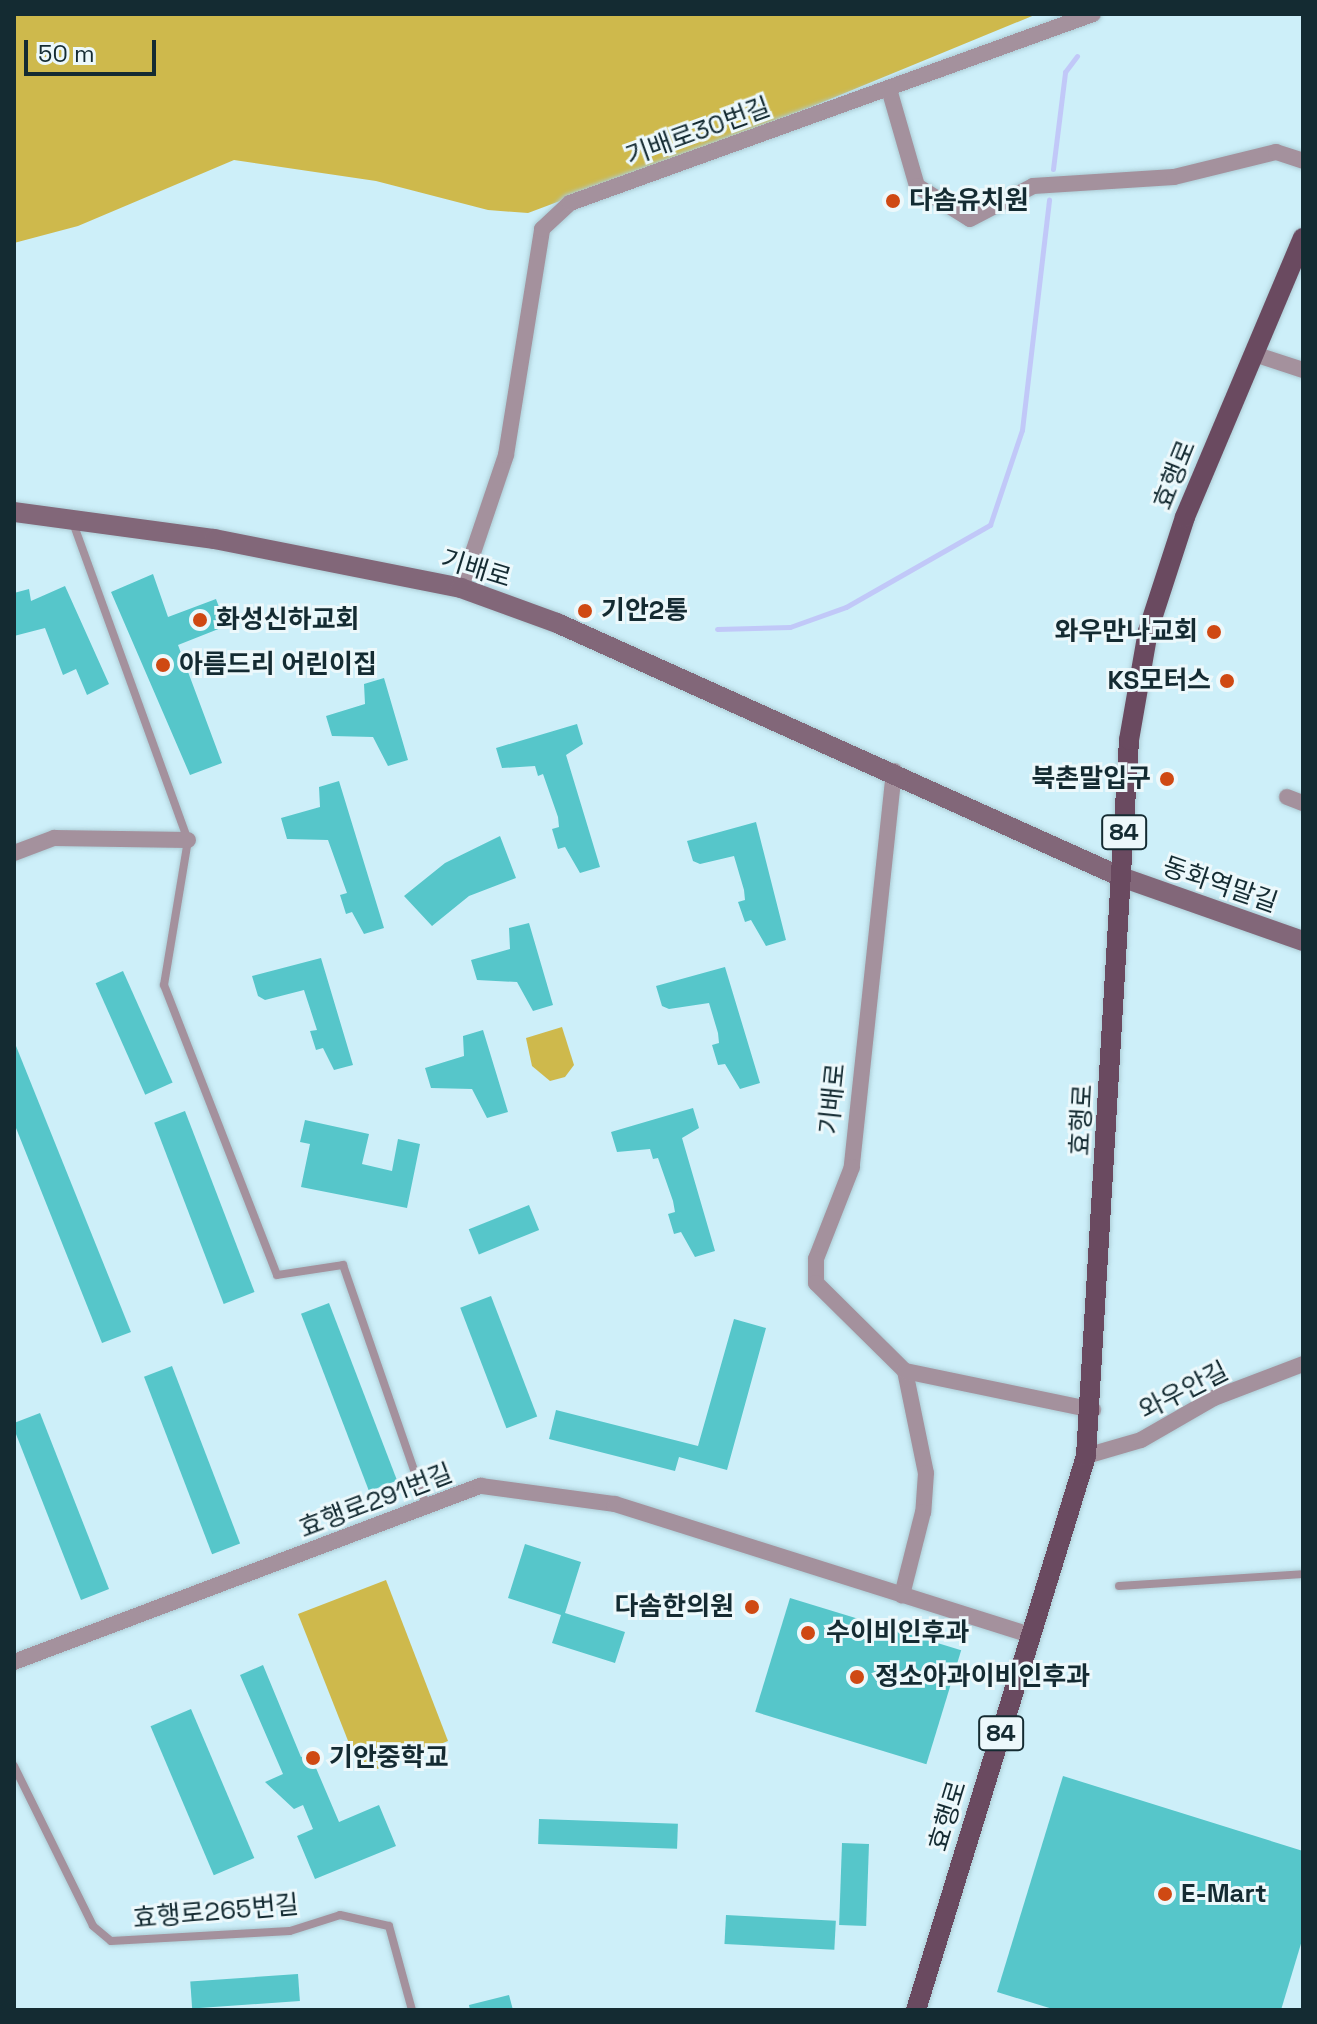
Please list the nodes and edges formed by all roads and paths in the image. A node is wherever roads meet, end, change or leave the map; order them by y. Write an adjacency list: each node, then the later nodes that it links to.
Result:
1 (1093, 14): 2 (street, 기배로30번길)
2 (889, 89): 3 (street); 9 (street, 기배로30번길)
3 (1303, 161)
4 (1303, 238): 5 (main road, 효행로 / 84)
5 (1254, 354): 6 (street); 13 (main road, 효행로 / 84)
6 (1303, 370)
7 (14, 512): 8 (street, 기배로)
8 (71, 516): 9 (street, 기배로); 11 (lane)
9 (461, 588): 10 (street, 기배로)
10 (894, 771): 13 (street, 기배로); 16 (street, 기배로)
11 (188, 840): 12 (street); 19 (lane)
12 (14, 853)
13 (1121, 877): 14 (street, 동화역말길); 17 (main road, 효행로 / 84)
14 (1303, 941)
15 (1303, 1364): 18 (street, 와우안길)
16 (905, 1371): 17 (street); 22 (street)
17 (1093, 1410): 18 (main road, 효행로 / 84)
18 (1086, 1456): 23 (main road, 효행로 / 84)
19 (427, 1509): 22 (street, 효행로291번길); 24 (street, 효행로291번길)
20 (1303, 1574): 21 (lane)
21 (1119, 1586)
22 (902, 1595): 23 (street, 효행로291번길)
23 (1031, 1635): 27 (main road, 효행로 / 84)
24 (14, 1662)
25 (14, 1766): 26 (lane, 효행로265번길)
26 (412, 2010)
27 (916, 2010)

